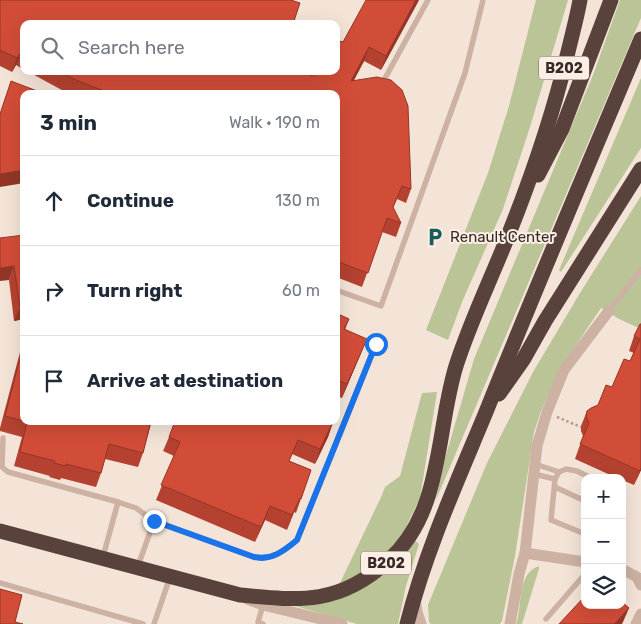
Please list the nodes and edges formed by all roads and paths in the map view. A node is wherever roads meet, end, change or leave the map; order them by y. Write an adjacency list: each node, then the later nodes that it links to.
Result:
1 (428, 0): 6 (lane)
2 (483, 0): 10 (lane)
3 (580, 0): 8 (highway, B202)
4 (611, 0): 8 (highway, B202)
5 (641, 39): 14 (highway, B202)
6 (383, 82)
7 (641, 169): 14 (highway, B202)
8 (509, 235): 37 (highway, B202)
9 (641, 270): 11 (lane)
10 (340, 291)
11 (608, 312): 13 (street)
12 (376, 344): 24 (lane)
13 (547, 412): 15 (path); 17 (street)
14 (484, 416): 36 (highway, B202)
15 (581, 427)
16 (2, 438): 23 (lane)
17 (534, 469): 18 (lane); 20 (lane); 27 (street)
18 (559, 472): 19 (lane); 20 (lane)
19 (583, 474)
20 (555, 479): 21 (lane)
21 (554, 487): 22 (lane); 26 (lane)
22 (581, 499)
23 (118, 502): 24 (lane); 28 (lane)
24 (154, 521): 30 (lane)
25 (0, 531): 28 (highway)
26 (581, 532)
27 (525, 553): 29 (street); 47 (street)
28 (103, 559): 30 (highway)
29 (581, 561)
30 (137, 568): 32 (highway)
31 (626, 571): 33 (street)
32 (170, 577): 37 (highway); 42 (lane)
33 (640, 578)
34 (581, 579): 40 (lane)
35 (0, 583): 41 (lane)
36 (415, 594): 45 (highway, B202); 46 (street)
37 (240, 596): 38 (street)
38 (262, 605): 43 (lane); 44 (street)
39 (641, 614): 48 (street)
40 (546, 619)
41 (140, 623)
42 (154, 624)
43 (263, 624)
44 (342, 624)
45 (407, 624)
46 (421, 624)
47 (510, 624)
48 (636, 624)

